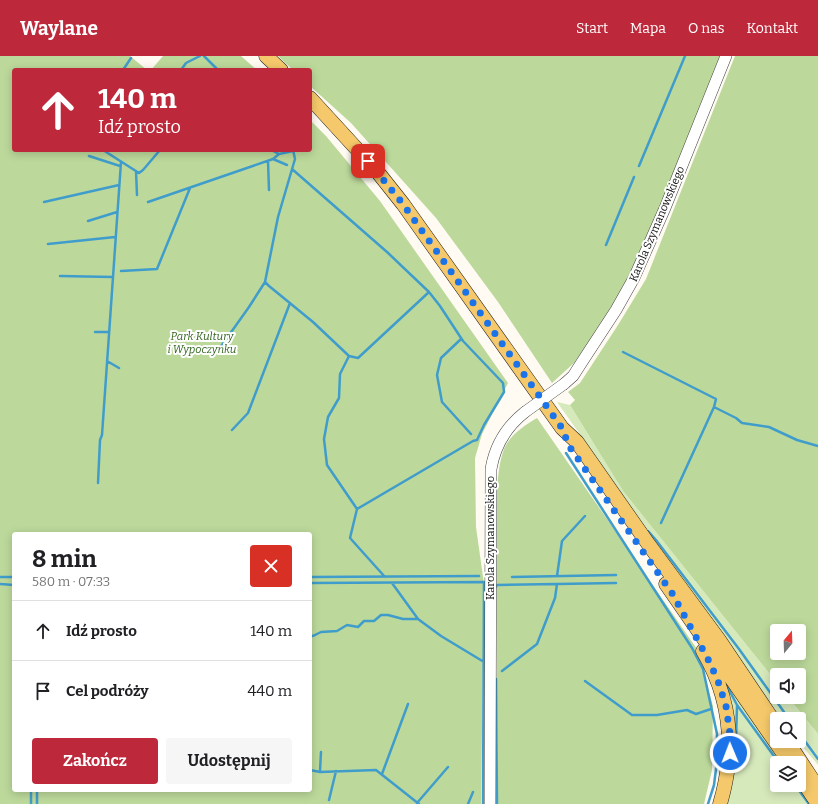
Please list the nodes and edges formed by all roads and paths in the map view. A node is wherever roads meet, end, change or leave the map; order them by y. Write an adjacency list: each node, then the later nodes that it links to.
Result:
1 (266, 56): 3 (main road)
2 (726, 56): 16 (street, Karola Szymanowskiego, bridge)
3 (279, 68)
4 (312, 100): 5 (main road)
5 (562, 428): 6 (main road); 7 (main road)
6 (672, 593): 12 (main road); 17 (main road)
7 (764, 706): 8 (main road); 9 (main road)
8 (770, 713)
9 (770, 715)
10 (792, 748): 15 (main road)
11 (798, 748): 13 (main road)
12 (785, 756)
13 (818, 773)
14 (806, 786): 18 (main road)
15 (818, 788)
16 (490, 804)
17 (720, 804)
18 (818, 804)

